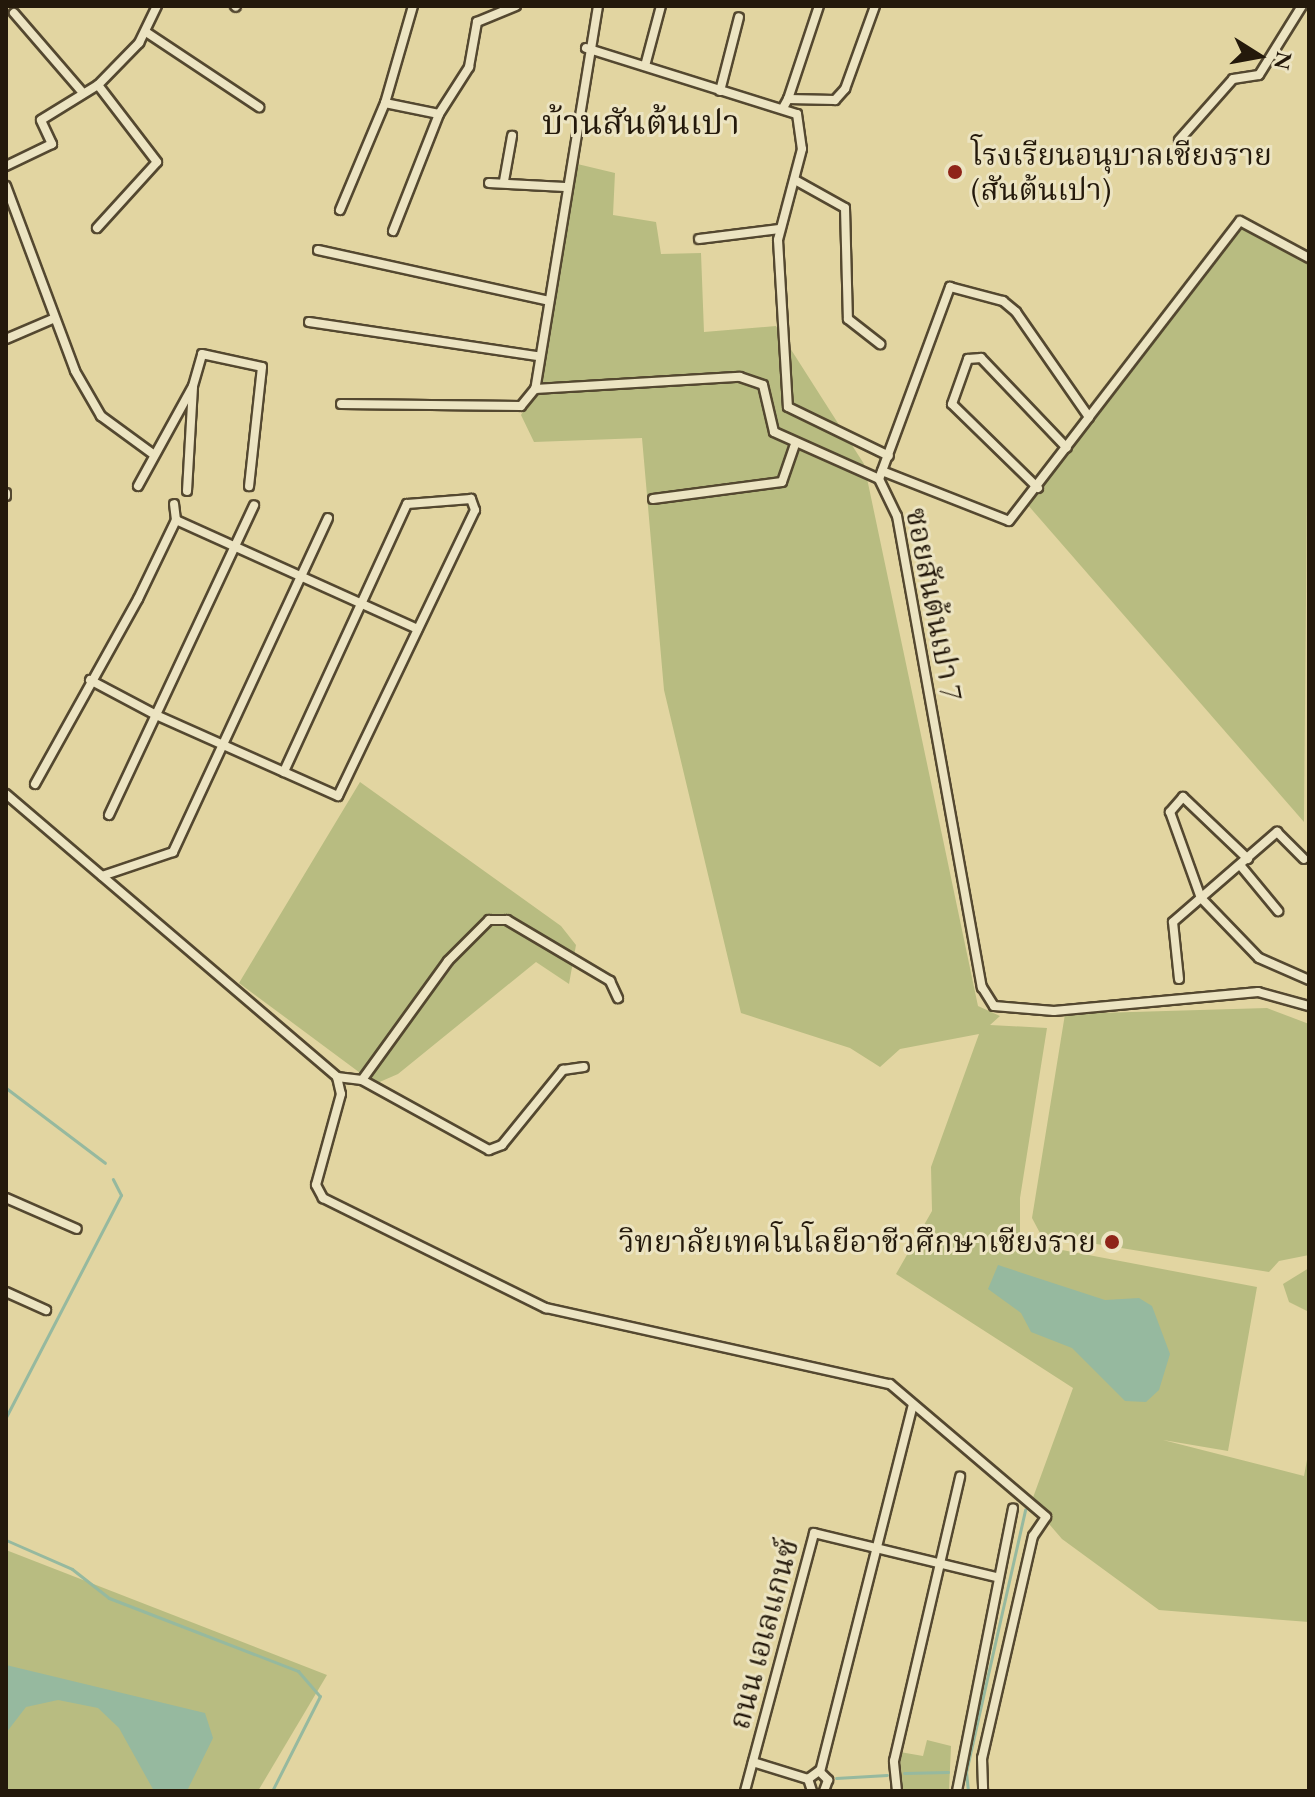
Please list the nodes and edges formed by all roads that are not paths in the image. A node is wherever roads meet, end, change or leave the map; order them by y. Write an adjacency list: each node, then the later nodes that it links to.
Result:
1 (157, 6): 11 (street)
2 (413, 6): 17 (street)
3 (516, 6): 20 (street)
4 (598, 6): 12 (street)
5 (661, 6): 13 (street)
6 (819, 6): 18 (street)
7 (875, 6): 18 (street)
8 (1302, 6): 22 (street)
9 (14, 13): 16 (street)
10 (739, 17): 15 (street)
11 (146, 32): 14 (street); 19 (street)
12 (586, 48): 13 (street); 28 (street)
13 (645, 66): 15 (street)
14 (98, 85): 16 (street); 30 (street)
15 (720, 91): 18 (street)
16 (83, 93): 23 (street)
17 (385, 103): 20 (street); 29 (street)
18 (786, 104): 24 (street)
19 (259, 107)
20 (439, 114): 32 (street)
21 (512, 136): 25 (street)
22 (1179, 140)
23 (6, 166)
24 (795, 180): 31 (street); 40 (street)
25 (504, 181): 26 (street); 28 (street)
26 (489, 183)
27 (6, 186): 37 (street)
28 (565, 187): 36 (street)
29 (340, 210)
30 (97, 228)
31 (779, 229): 33 (street); 49 (street)
32 (393, 231)
33 (699, 239)
34 (318, 250): 36 (street)
35 (1309, 258): 45 (street)
36 (546, 300): 41 (street)
37 (55, 318): 39 (street); 48 (street)
38 (309, 322): 41 (street)
39 (6, 339)
40 (880, 344)
41 (537, 356): 43 (street)
42 (193, 386): 48 (street); 52 (street); 54 (street)
43 (535, 389): 44 (street); 46 (street, ซอยสันต้นเปา 7)
44 (341, 404)
45 (1089, 417): 47 (street); 49 (street)
46 (795, 445): 50 (street, ซอยสันต้นเปา 7); 55 (street)
47 (1067, 448): 53 (street); 53 (street)
48 (153, 454): 51 (street)
49 (889, 456): 50 (street)
50 (880, 475): 53 (street); 79 (street, ซอยสันต้นเปา 7)
51 (138, 486)
52 (249, 486)
53 (1038, 488)
54 (187, 491)
55 (653, 499)
56 (174, 504): 59 (street)
57 (254, 505): 60 (street)
58 (328, 518): 61 (street)
59 (176, 520): 60 (street); 64 (street)
60 (234, 546): 61 (street); 65 (street)
61 (302, 577): 62 (street); 66 (street)
62 (361, 604): 63 (street); 63 (street); 67 (street)
63 (417, 629): 67 (street)
64 (90, 680): 65 (street); 68 (street)
65 (156, 715): 66 (street); 70 (street)
66 (223, 745): 67 (street); 73 (street)
67 (284, 772)
68 (35, 784)
69 (6, 794): 73 (street)
70 (109, 815)
71 (1304, 859): 72 (street)
72 (1244, 862): 74 (street); 74 (street); 75 (street)
73 (102, 876): 81 (street)
74 (1201, 898): 76 (street); 77 (street)
75 (1278, 911)
76 (1179, 979)
77 (1309, 980)
78 (618, 998): 82 (street)
79 (1309, 1006)
80 (584, 1067): 82 (street)
81 (337, 1077): 82 (street); 87 (street)
82 (362, 1080)
83 (6, 1198): 84 (street)
84 (77, 1229)
85 (6, 1292): 86 (street)
86 (46, 1310)
87 (913, 1405): 90 (street); 101 (street)
88 (960, 1477): 91 (street)
89 (1013, 1508): 92 (street)
90 (877, 1545): 91 (street, ถนน เอเลแกนซ์); 93 (street, ถนน เอเลแกนซ์); 94 (street)
91 (939, 1562): 92 (street, ถนน เอเลแกนซ์); 99 (street)
92 (996, 1577): 100 (street)
93 (753, 1762): 95 (street, ถนน เอเลแกนซ์); 96 (street, ถนน เอเลแกนซ์)
94 (820, 1772): 95 (street); 98 (street)
95 (808, 1779): 97 (street)
96 (745, 1791)
97 (810, 1791)
98 (825, 1791)
99 (897, 1791)
100 (957, 1791)
101 (983, 1791)

